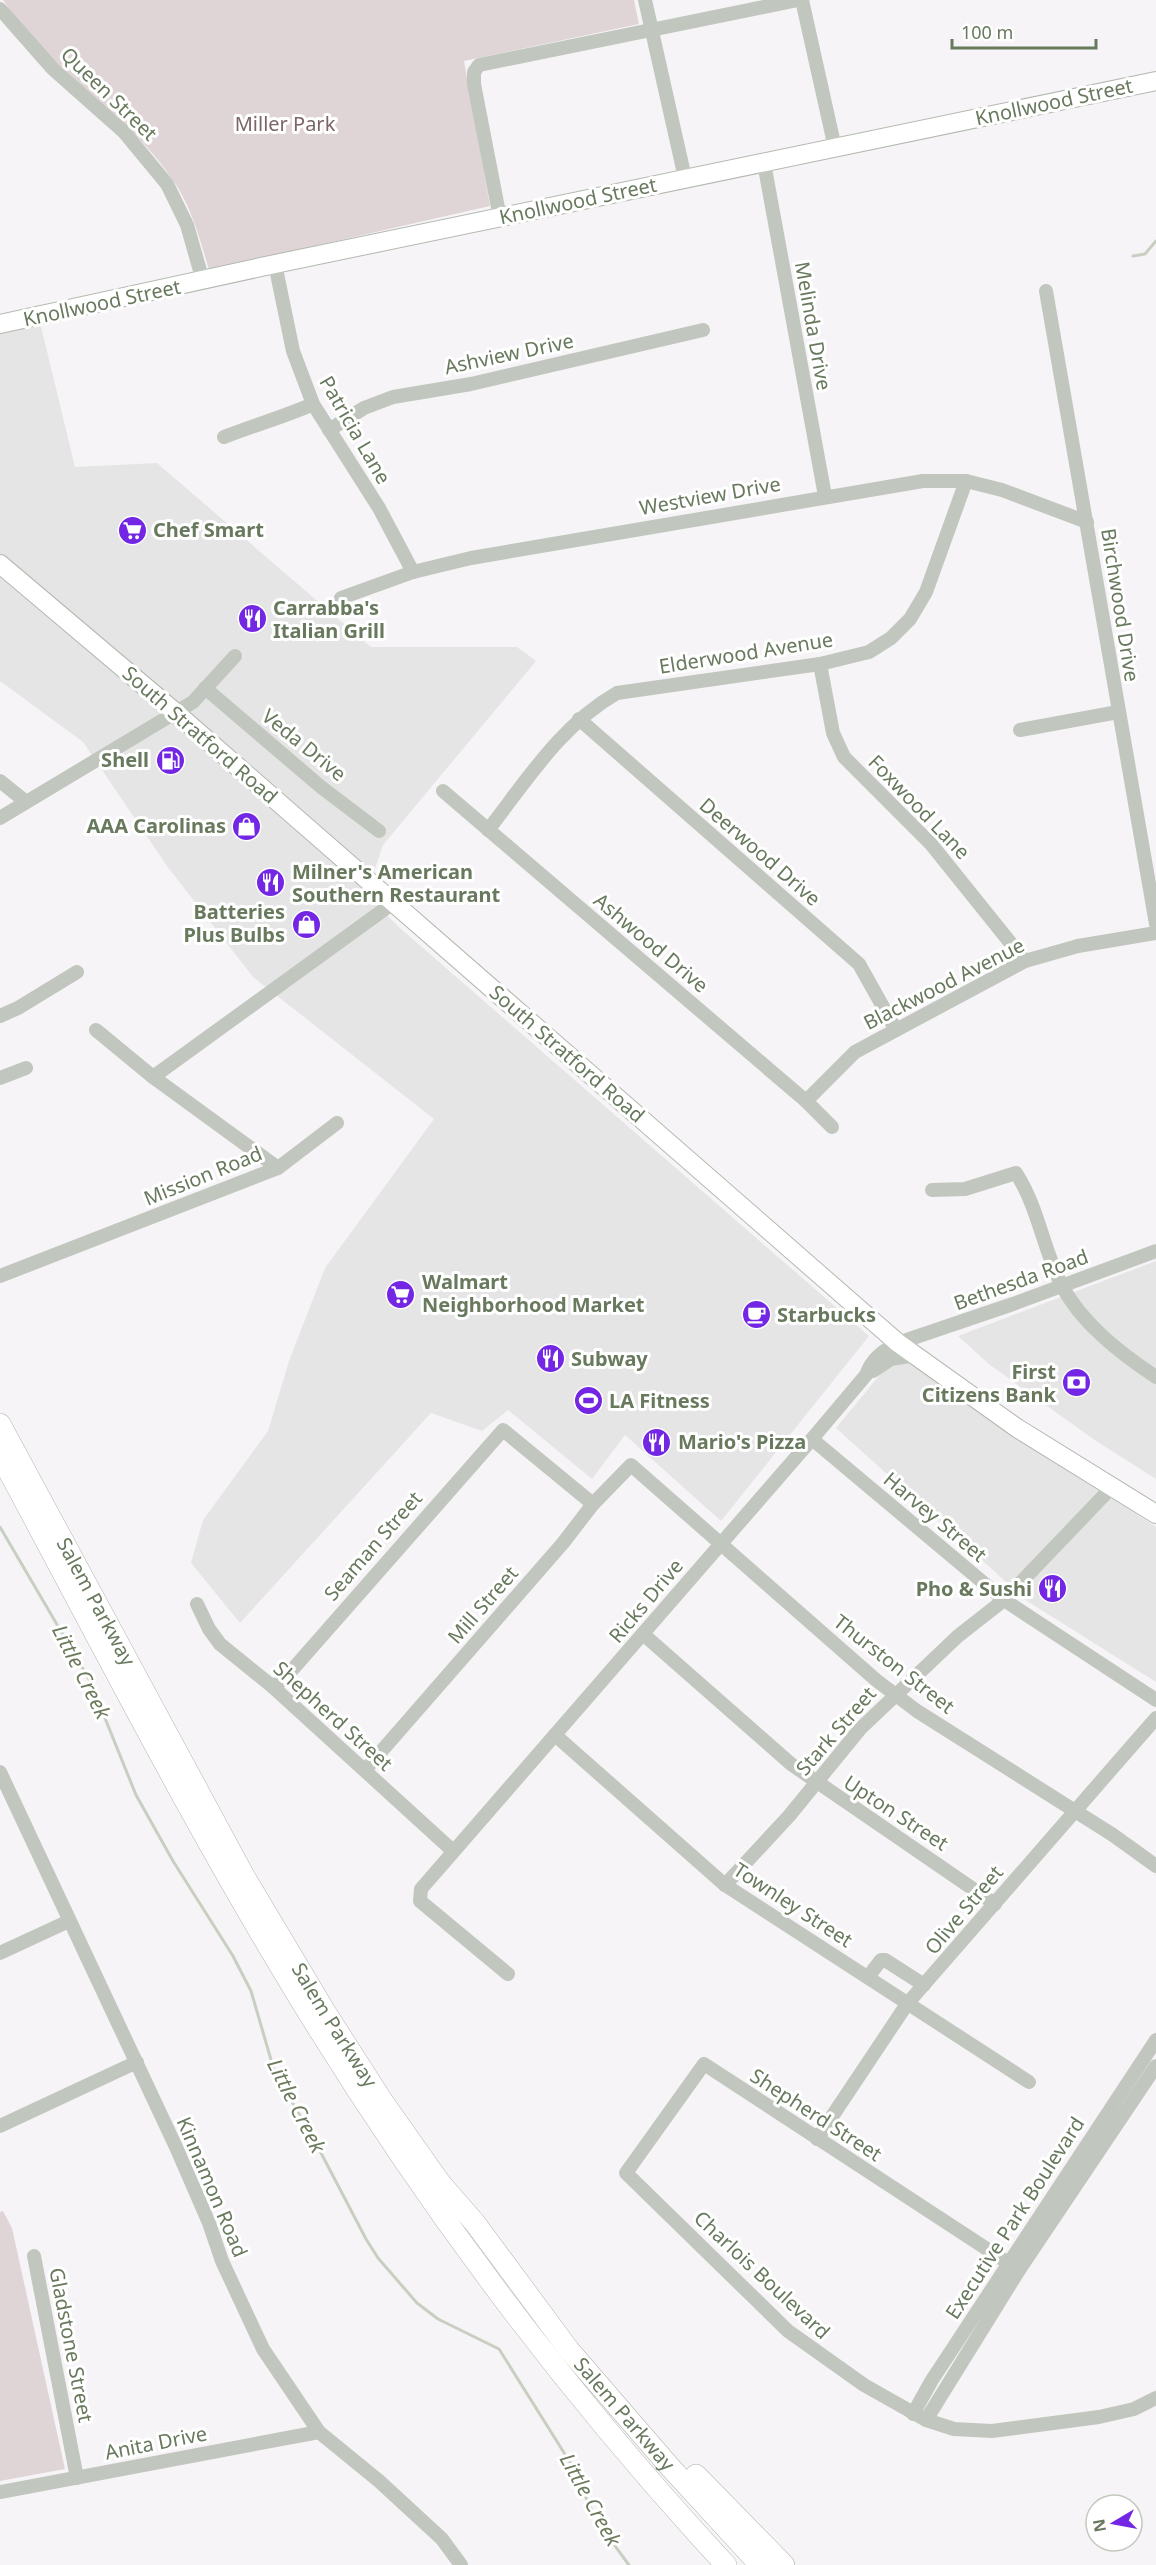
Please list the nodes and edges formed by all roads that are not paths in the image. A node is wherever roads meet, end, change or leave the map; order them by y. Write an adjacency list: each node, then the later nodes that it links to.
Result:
1 (645, 0): 4 (street)
2 (800, 0): 4 (street); 6 (street)
3 (0, 9): 11 (street, Queen Street)
4 (652, 30): 8 (street); 9 (street)
5 (1156, 81): 6 (main road, Knollwood Street)
6 (835, 148): 7 (main road, Knollwood Street)
7 (764, 163): 8 (main road, Knollwood Street); 19 (street, Melinda Drive)
8 (685, 178): 9 (main road, Knollwood Street)
9 (500, 218): 10 (main road, Knollwood Street)
10 (275, 264): 11 (main road, Knollwood Street); 15 (street, Patricia Lane)
11 (203, 281): 13 (main road, Knollwood Street)
12 (1046, 291): 20 (street, Birchwood Drive)
13 (0, 324)
14 (703, 330): 16 (street, Ashview Drive)
15 (313, 404): 16 (street, Patricia Lane); 17 (street)
16 (329, 430): 22 (street, Patricia Lane)
17 (224, 437)
18 (966, 481): 19 (street, Westview Drive); 20 (street, Westview Drive); 25 (street, Elderwood Avenue)
19 (825, 496): 22 (street, Westview Drive)
20 (1087, 522): 28 (street, Birchwood Drive)
21 (0, 564): 27 (main road, South Stratford Road)
22 (413, 572): 23 (street, Westview Drive)
23 (341, 598)
24 (235, 656): 26 (street)
25 (820, 664): 29 (street, Elderwood Avenue); 40 (street, Foxwood Lane)
26 (205, 688): 27 (street); 36 (street, Veda Drive)
27 (174, 712): 33 (street); 37 (main road, South Stratford Road)
28 (1118, 712): 30 (street); 38 (street, Birchwood Drive)
29 (579, 719): 35 (street, Elderwood Avenue); 43 (street, Deerwood Drive)
30 (1020, 730)
31 (0, 781): 33 (street)
32 (443, 791): 35 (street, Ashwood Drive)
33 (26, 802): 34 (street)
34 (0, 818)
35 (488, 830): 48 (street, Ashwood Drive)
36 (379, 831)
37 (393, 903): 46 (street); 56 (main road, South Stratford Road)
38 (1156, 924)
39 (1156, 933): 40 (street, Blackwood Avenue)
40 (1025, 961): 43 (street, Blackwood Avenue)
41 (77, 972): 42 (street)
42 (0, 1016)
43 (896, 1029): 48 (street, Blackwood Avenue)
44 (96, 1030): 46 (street, Mission Road)
45 (26, 1068): 47 (street)
46 (153, 1077): 51 (street, Mission Road)
47 (0, 1078)
48 (806, 1101): 50 (street, Ashwood Drive)
49 (337, 1123): 51 (street)
50 (832, 1127)
51 (278, 1168): 54 (street, Mission Road)
52 (932, 1190): 55 (street)
53 (1156, 1251): 55 (street, Bethesda Road)
54 (0, 1276)
55 (1062, 1284): 56 (street, Bethesda Road); 59 (street)
56 (898, 1343): 57 (main road, South Stratford Road); 58 (street, Ricks Drive)
57 (916, 1356): 58 (street, Ricks Drive); 64 (main road, South Stratford Road)
58 (866, 1375): 61 (street, Ricks Drive)
59 (1156, 1377)
60 (0, 1424): 100 (highway, Salem Parkway)
61 (812, 1439): 67 (street, Ricks Drive); 68 (street, Harvey Street)
62 (0, 1455): 105 (highway, Salem Parkway)
63 (631, 1465): 65 (street, Mill Street); 67 (street, Thurston Street)
64 (1113, 1487): 66 (main road, South Stratford Road); 68 (street, Stark Street)
65 (593, 1504): 71 (street, Seaman Street); 76 (street, Mill Street)
66 (1156, 1514)
67 (721, 1544): 70 (street, Ricks Drive); 72 (street, Thurston Street)
68 (1004, 1600): 72 (street, Stark Street); 73 (street, Harvey Street)
69 (197, 1604): 71 (street, Shepherd Street)
70 (643, 1634): 75 (street, Ricks Drive); 78 (street, Upton Street)
71 (273, 1688): 76 (street, Shepherd Street)
72 (896, 1693): 78 (street, Stark Street); 79 (street, Thurston Street)
73 (1156, 1700)
74 (1156, 1718): 79 (street, Olive Street)
75 (555, 1735): 80 (street, Ricks Drive); 82 (street, Townley Street)
76 (365, 1770): 80 (street, Shepherd Street)
77 (0, 1772): 84 (street, Kinnamon Road)
78 (816, 1783): 82 (street, Stark Street); 83 (street, Upton Street)
79 (1075, 1811): 81 (street, Thurston Street); 83 (street, Olive Street)
80 (453, 1851): 86 (street, Ricks Drive)
81 (1156, 1866)
82 (725, 1885): 87 (street, Townley Street)
83 (995, 1904): 88 (street, Olive Street)
84 (69, 1921): 85 (street); 91 (street, Kinnamon Road)
85 (0, 1953)
86 (508, 1974)
87 (868, 1977): 88 (street); 89 (street, Townley Street)
88 (924, 1985): 89 (street, Olive Street)
89 (907, 2004): 93 (street, Townley Street); 95 (street, Olive Street)
90 (1155, 2045): 98 (street, Executive Park Boulevard)
91 (137, 2062): 94 (street); 102 (street, Kinnamon Road)
92 (1156, 2066): 98 (street, Executive Park Boulevard)
93 (1029, 2082)
94 (0, 2126)
95 (817, 2139): 96 (street, Shepherd Street); 98 (street, Shepherd Street)
96 (626, 2173): 101 (street, Charlois Boulevard)
97 (34, 2256): 103 (street, Gladstone Street)
98 (1014, 2266): 101 (street, Executive Park Boulevard)
99 (1156, 2398): 101 (street, Charlois Boulevard)
100 (610, 2399): 109 (highway, Salem Parkway); 110 (highway)
101 (919, 2417)
102 (319, 2432): 103 (street, Anita Drive); 106 (street, Kinnamon Road)
103 (77, 2478): 104 (street, Anita Drive)
104 (0, 2492)
105 (666, 2498): 107 (highway); 108 (highway, Salem Parkway)
106 (461, 2565)
107 (711, 2565)
108 (726, 2565)
109 (760, 2565)
110 (784, 2565)

